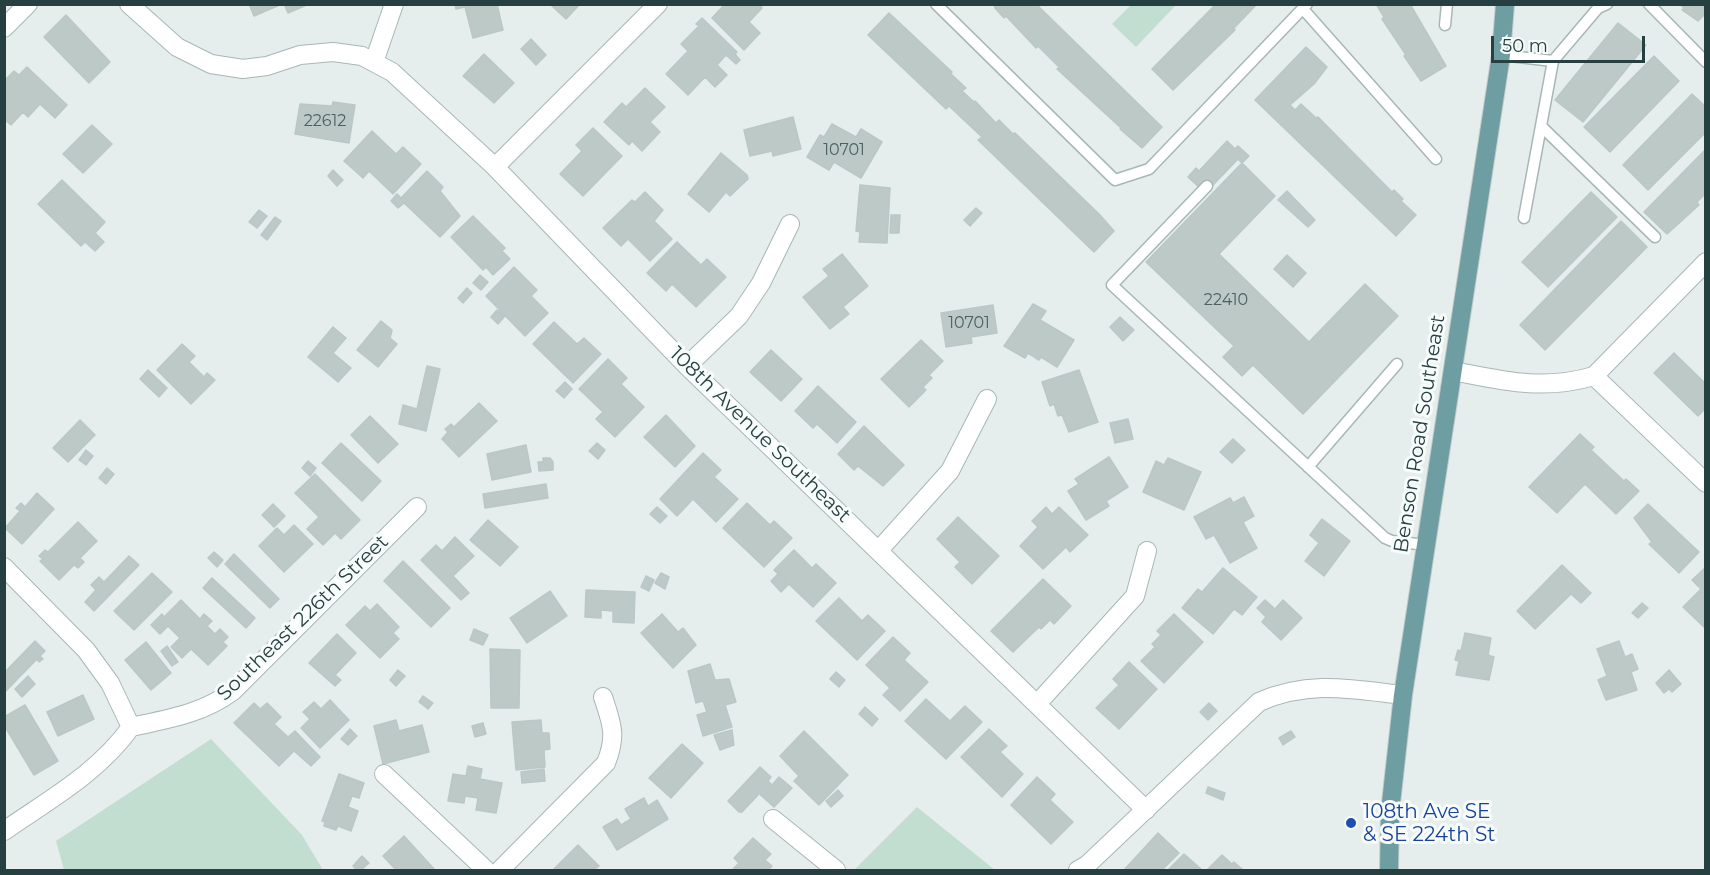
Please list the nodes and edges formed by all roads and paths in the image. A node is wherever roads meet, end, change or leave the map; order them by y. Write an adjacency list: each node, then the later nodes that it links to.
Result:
1 (28, 4): 12 (street)
2 (129, 4): 15 (street, 108th Avenue Southeast)
3 (394, 4): 15 (street)
4 (658, 4): 19 (street)
5 (936, 4): 10 (lane)
6 (1447, 4): 11 (lane)
7 (1505, 4): 13 (main road, Benson Road Southeast)
8 (1649, 4): 16 (lane)
9 (1600, 6): 14 (lane)
10 (1305, 7): 18 (lane)
11 (1445, 25)
12 (4, 28)
13 (1501, 56): 14 (lane); 27 (main road, Benson Road Southeast)
14 (1553, 61): 17 (lane)
15 (374, 62): 19 (street, 108th Avenue Southeast)
16 (1706, 62)
17 (1541, 126): 21 (lane); 23 (lane)
18 (1436, 159)
19 (495, 167): 26 (street, 108th Avenue Southeast)
20 (1207, 186): 30 (lane)
21 (1524, 218)
22 (790, 224): 26 (street)
23 (1655, 237)
24 (1706, 262): 28 (street)
25 (1397, 363): 30 (lane)
26 (687, 366): 34 (street, 108th Avenue Southeast)
27 (1453, 371): 28 (street); 33 (main road, Benson Road Southeast)
28 (1594, 376): 31 (street)
29 (987, 399): 34 (street)
30 (1308, 467): 33 (lane)
31 (1706, 483)
32 (417, 507): 40 (street, Southeast 226th Street)
33 (1426, 545): 37 (main road, Benson Road Southeast)
34 (879, 550): 39 (street, 108th Avenue Southeast)
35 (1147, 551): 39 (street)
36 (4, 567): 40 (street)
37 (1403, 695): 42 (street); 49 (main road, Benson Road Southeast)
38 (603, 697): 46 (street)
39 (1037, 704): 42 (street, 108th Avenue Southeast)
40 (130, 728): 44 (street)
41 (384, 774): 45 (street)
42 (1146, 810): 48 (street)
43 (773, 819): 47 (street)
44 (4, 831)
45 (486, 870)
46 (500, 870)
47 (836, 870)
48 (1078, 870)
49 (1389, 870)

